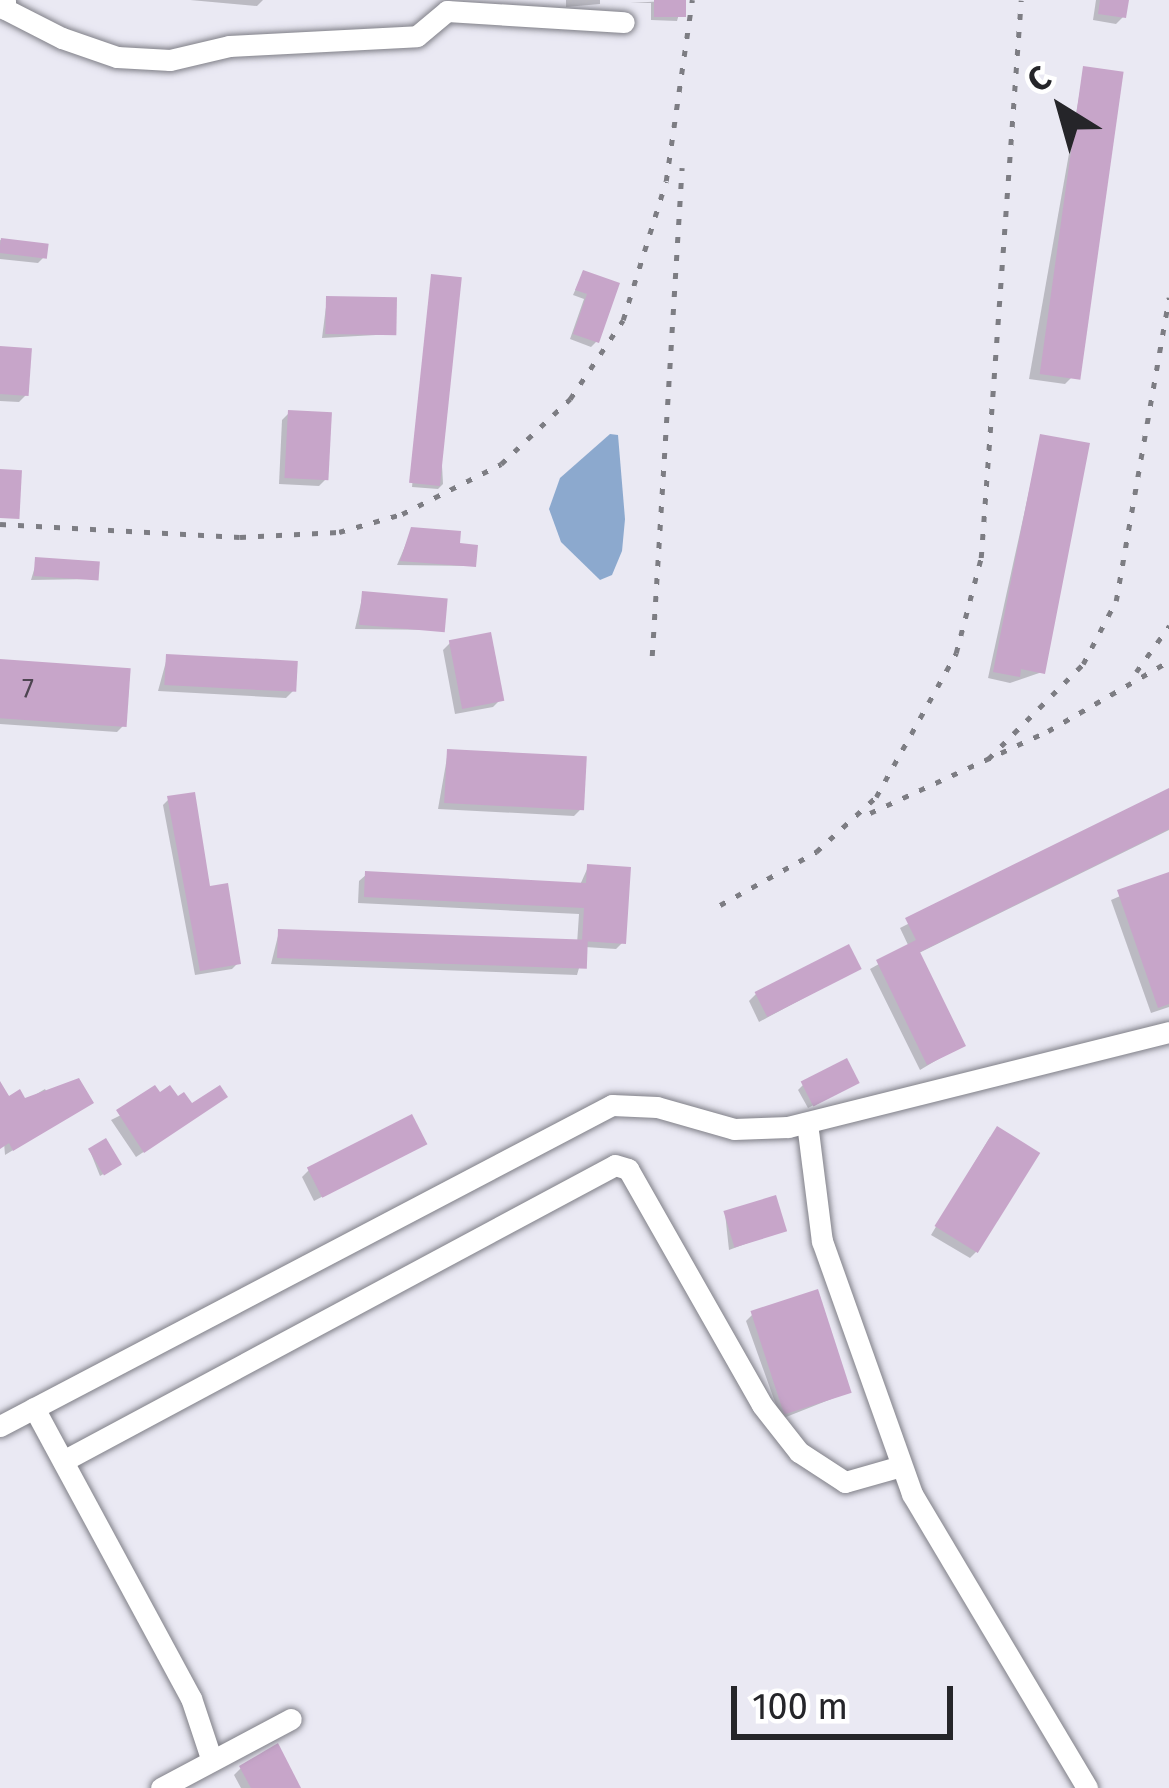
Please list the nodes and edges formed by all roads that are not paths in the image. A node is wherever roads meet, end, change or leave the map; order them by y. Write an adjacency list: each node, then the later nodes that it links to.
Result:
1 (5, 0): 2 (lane)
2 (624, 22)
3 (1169, 1032): 4 (lane)
4 (807, 1123): 5 (lane); 8 (lane)
5 (34, 1408): 6 (lane); 7 (lane)
6 (0, 1426)
7 (63, 1461): 8 (lane); 10 (lane)
8 (902, 1466): 13 (lane)
9 (291, 1719): 10 (lane)
10 (212, 1761): 11 (lane)
11 (190, 1781): 12 (lane)
12 (161, 1788)
13 (1088, 1788)

